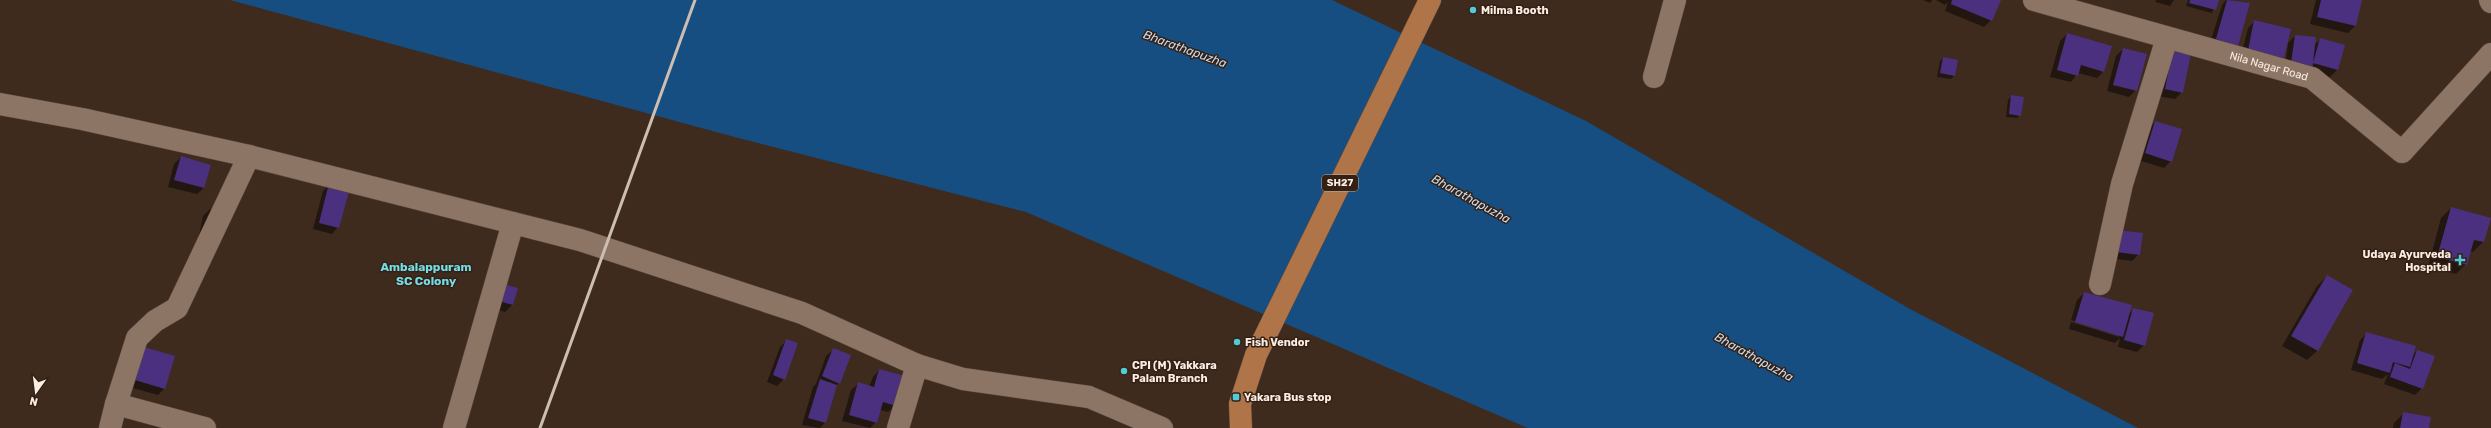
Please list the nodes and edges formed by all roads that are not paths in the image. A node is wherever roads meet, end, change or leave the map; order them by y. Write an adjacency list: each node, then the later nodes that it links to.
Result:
1 (1676, 0): 6 (street)
2 (2034, 0): 4 (street, Nila Nagar Road)
3 (1427, 5): 18 (main road, SH27)
4 (2167, 38): 5 (street, Nila Nagar Road); 10 (street)
5 (2491, 54)
6 (1654, 77)
7 (0, 104): 8 (street)
8 (249, 156): 9 (street); 12 (street)
9 (513, 223): 11 (street); 15 (street)
10 (2100, 284)
11 (917, 366): 16 (street); 17 (street)
12 (116, 404): 13 (street); 14 (street)
13 (110, 428)
14 (204, 428)
15 (454, 428)
16 (898, 428)
17 (1162, 428)
18 (1241, 428)

